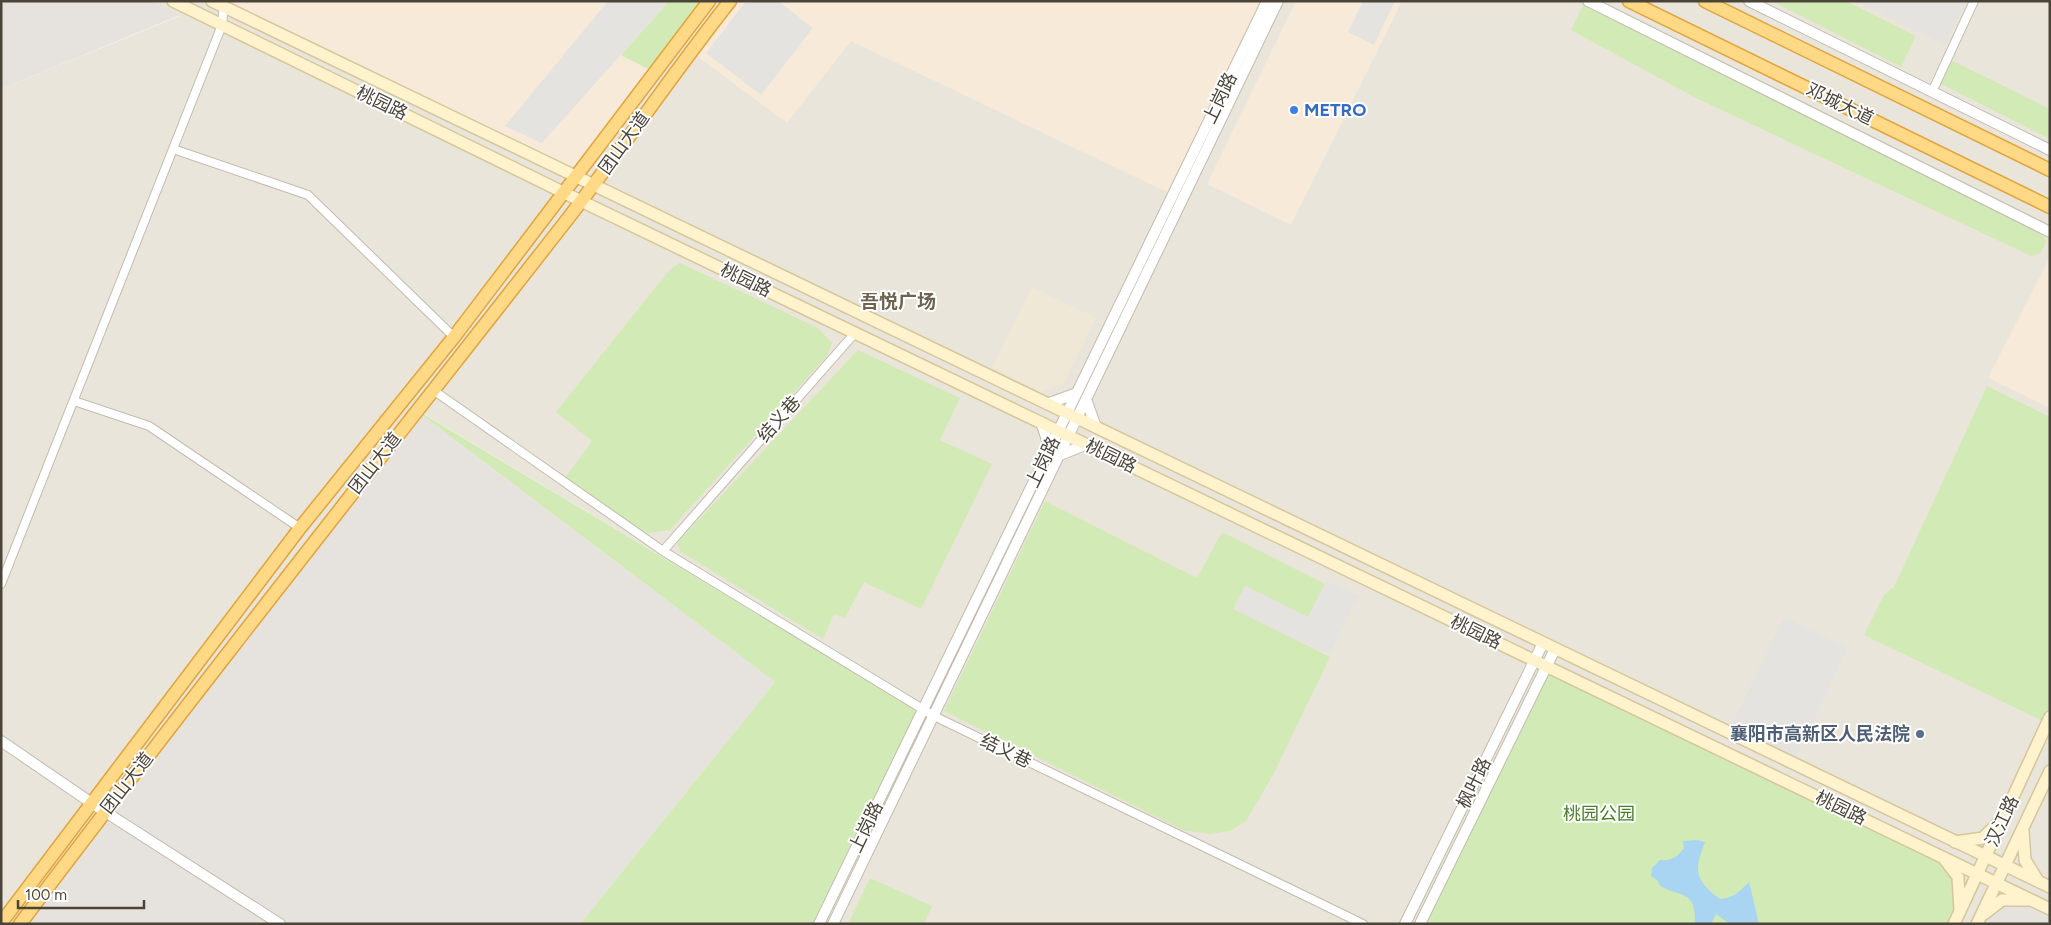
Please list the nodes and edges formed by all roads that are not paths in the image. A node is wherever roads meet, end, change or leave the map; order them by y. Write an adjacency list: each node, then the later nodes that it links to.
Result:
1 (173, 1): 13 (main road, 桃园路)
2 (212, 1): 12 (main road, 桃园路)
3 (709, 1): 20 (highway, 团山大道)
4 (730, 1): 21 (highway, 团山大道)
5 (1267, 1): 29 (street, 上岗路)
6 (1278, 1): 30 (street, 上岗路)
7 (1588, 1): 25 (street)
8 (1629, 1): 24 (highway, 邓城大道)
9 (1705, 1): 16 (highway, 邓城大道)
10 (1750, 1): 14 (street)
11 (1974, 1): 15 (street)
12 (224, 4): 13 (street); 20 (main road, 桃园路)
13 (222, 25): 17 (street); 22 (main road, 桃园路)
14 (1915, 84): 15 (street); 16 (street)
15 (1932, 92): 18 (street)
16 (1907, 100): 19 (highway, 邓城大道)
17 (173, 149): 27 (street); 31 (street)
18 (2050, 150)
19 (2050, 170)
20 (577, 176): 21 (main road, 桃园路); 22 (highway, 团山大道)
21 (594, 184): 23 (highway, 团山大道); 32 (main road, 桃园路)
22 (564, 193): 23 (main road, 桃园路); 27 (highway, 团山大道)
23 (581, 201): 26 (main road, 桃园路); 28 (highway, 团山大道)
24 (2050, 207)
25 (2050, 232)
26 (855, 333): 34 (main road, 桃园路); 41 (street, 结义巷)
27 (454, 337): 40 (highway, 团山大道)
28 (433, 390): 41 (street, 结义巷); 53 (highway, 团山大道)
29 (1077, 393): 32 (street); 33 (street, 上岗路)
30 (1086, 399): 33 (street, 上岗路); 35 (street)
31 (74, 401): 40 (street); 42 (street)
32 (1047, 404): 33 (main road, 桃园路)
33 (1072, 416): 35 (main road, 桃园路); 36 (street, 上岗路)
34 (1041, 422): 36 (main road, 桃园路); 38 (street)
35 (1096, 427): 43 (main road, 桃园路)
36 (1064, 433): 37 (main road, 桃园路); 38 (street, 上岗路); 39 (street, 上岗路)
37 (1087, 444): 39 (street); 45 (main road, 桃园路)
38 (1050, 449): 47 (street, 上岗路)
39 (1060, 455): 48 (street, 上岗路)
40 (300, 528): 52 (highway, 团山大道)
41 (664, 551): 47 (street, 结义巷)
42 (1, 584)
43 (1542, 643): 44 (main road, 桃园路); 45 (street, 枫叶路)
44 (1555, 649): 46 (street, 枫叶路); 56 (main road, 桃园路)
45 (1534, 660): 46 (main road, 桃园路); 74 (street, 枫叶路)
46 (1546, 666): 57 (main road, 桃园路); 75 (street, 枫叶路)
47 (923, 709): 48 (street, 结义巷); 71 (street, 上岗路)
48 (934, 716): 72 (street, 上岗路); 73 (street, 结义巷)
49 (2050, 717): 54 (main road, 汉江路)
50 (1, 741): 52 (street)
51 (2050, 771): 55 (main road, 汉江路)
52 (93, 804): 53 (street); 68 (highway, 团山大道)
53 (105, 812): 69 (highway, 团山大道); 70 (street)
54 (2004, 818): 56 (main road); 58 (main road, 汉江路)
55 (2023, 827): 59 (main road, 汉江路); 61 (main road)
56 (1955, 842): 58 (main road, 桃园路)
57 (1942, 857): 60 (main road, 桃园路); 66 (main road)
58 (1986, 857): 59 (main road, 桃园路); 60 (main road, 汉江路)
59 (2005, 866): 61 (main road, 桃园路); 62 (main road, 汉江路)
60 (1978, 874): 62 (main road, 桃园路); 66 (main road, 汉江路)
61 (2039, 882): 63 (main road, 桃园路)
62 (1996, 883): 64 (main road, 桃园路); 67 (main road, 汉江路)
63 (2050, 887)
64 (2031, 900): 65 (main road, 桃园路); 67 (main road)
65 (2050, 909)
66 (1960, 911): 76 (main road, 汉江路)
67 (1979, 920)
68 (1, 923)
69 (20, 924)
70 (280, 924)
71 (819, 924)
72 (833, 924)
73 (1363, 924)
74 (1405, 924)
75 (1420, 924)
76 (1954, 924)

